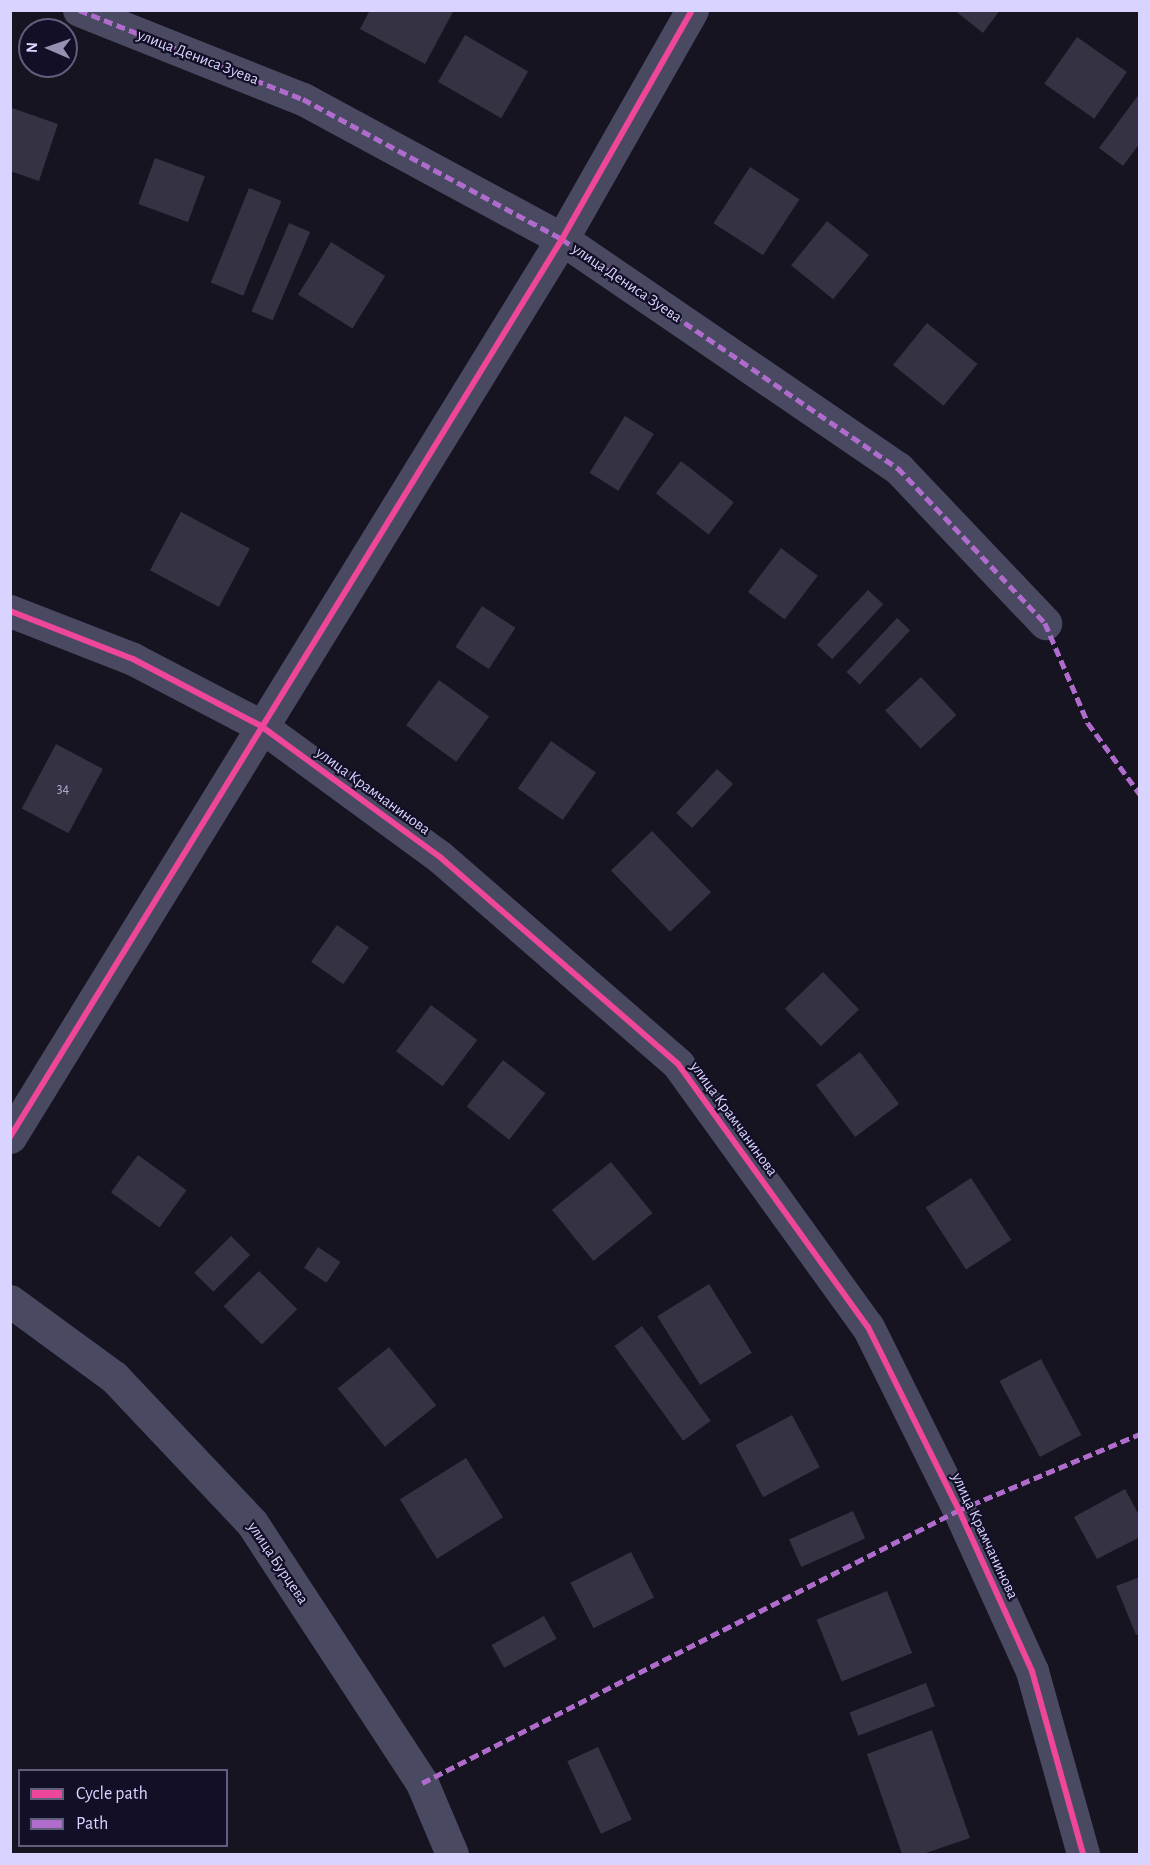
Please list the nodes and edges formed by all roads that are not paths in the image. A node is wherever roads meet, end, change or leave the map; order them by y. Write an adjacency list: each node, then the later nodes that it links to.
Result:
1 (79, 10): 3 (street, улица Дениса Зуева)
2 (692, 10): 3 (street)
3 (562, 238): 5 (street, улица Дениса Зуева); 6 (street)
4 (10, 611): 6 (street, улица Крамчанинова)
5 (1045, 623)
6 (261, 726): 7 (street); 10 (street, улица Крамчанинова)
7 (10, 1137)
8 (10, 1301): 9 (street, улица Бурцева)
9 (452, 1854)
10 (1083, 1854)

